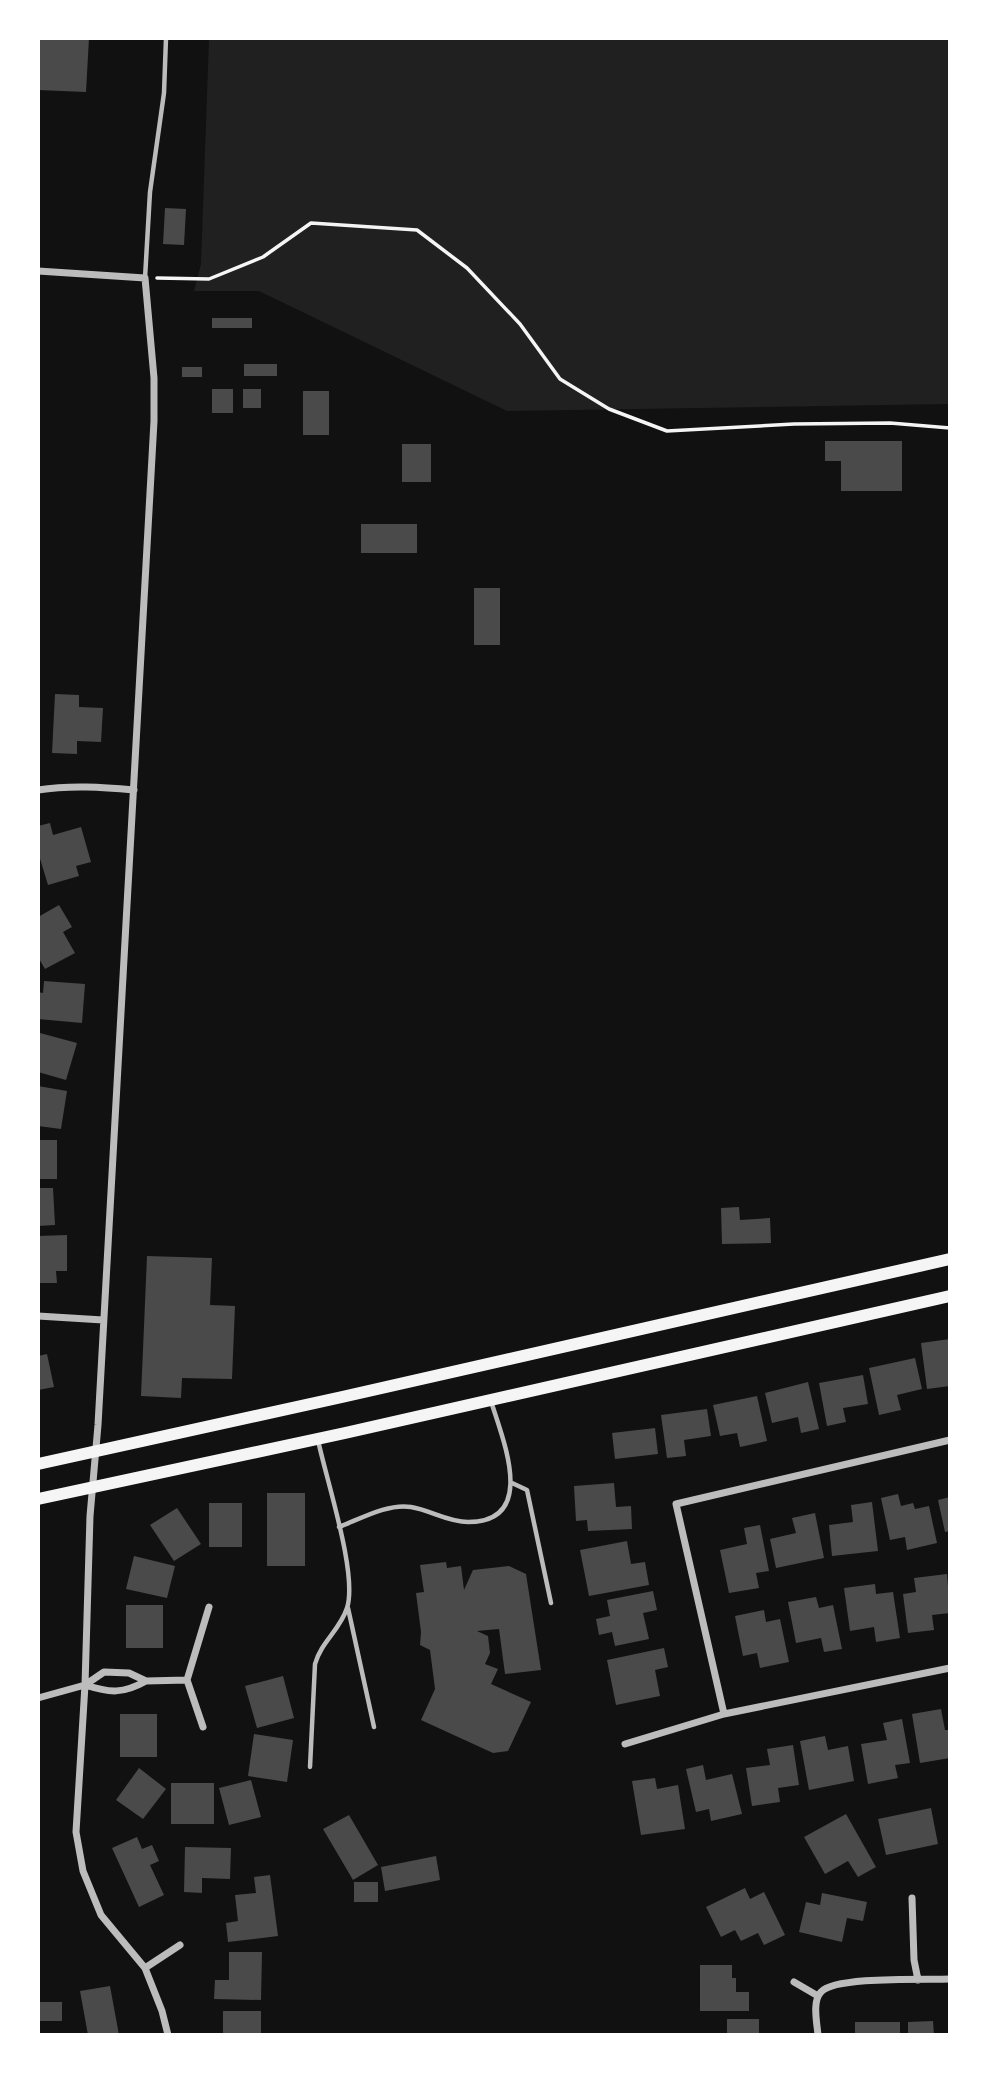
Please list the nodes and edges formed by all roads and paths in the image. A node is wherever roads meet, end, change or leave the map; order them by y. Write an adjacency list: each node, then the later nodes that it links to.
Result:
1 (166, 38): 3 (lane)
2 (38, 271): 3 (street)
3 (145, 278): 4 (path); 6 (street)
4 (950, 428)
5 (38, 790): 6 (street)
6 (134, 790): 10 (street)
7 (950, 1259): 14 (main road)
8 (950, 1296): 11 (main road)
9 (38, 1316): 10 (street)
10 (103, 1320): 14 (street)
11 (491, 1400): 12 (main road); 16 (lane)
12 (318, 1439): 17 (main road); 19 (lane)
13 (950, 1440): 28 (street)
14 (94, 1452): 15 (main road); 17 (street)
15 (38, 1464)
16 (512, 1483): 19 (lane); 20 (lane)
17 (91, 1487): 18 (main road); 26 (street)
18 (38, 1499)
19 (339, 1527): 21 (lane)
20 (551, 1603)
21 (348, 1606): 30 (lane); 32 (lane)
22 (209, 1607): 24 (street)
23 (950, 1668): 28 (street)
24 (187, 1680): 25 (street); 29 (street)
25 (146, 1681): 26 (street); 26 (street)
26 (85, 1685): 27 (street); 35 (street)
27 (38, 1698)
28 (724, 1714): 31 (street)
29 (203, 1727)
30 (374, 1727)
31 (625, 1744)
32 (310, 1767)
33 (912, 1898): 37 (street)
34 (180, 1945): 35 (street)
35 (145, 1968): 40 (street)
36 (950, 1979): 37 (street)
37 (918, 1980): 39 (street)
38 (794, 1982): 39 (street)
39 (820, 1993): 41 (street)
40 (168, 2035)
41 (818, 2035)

